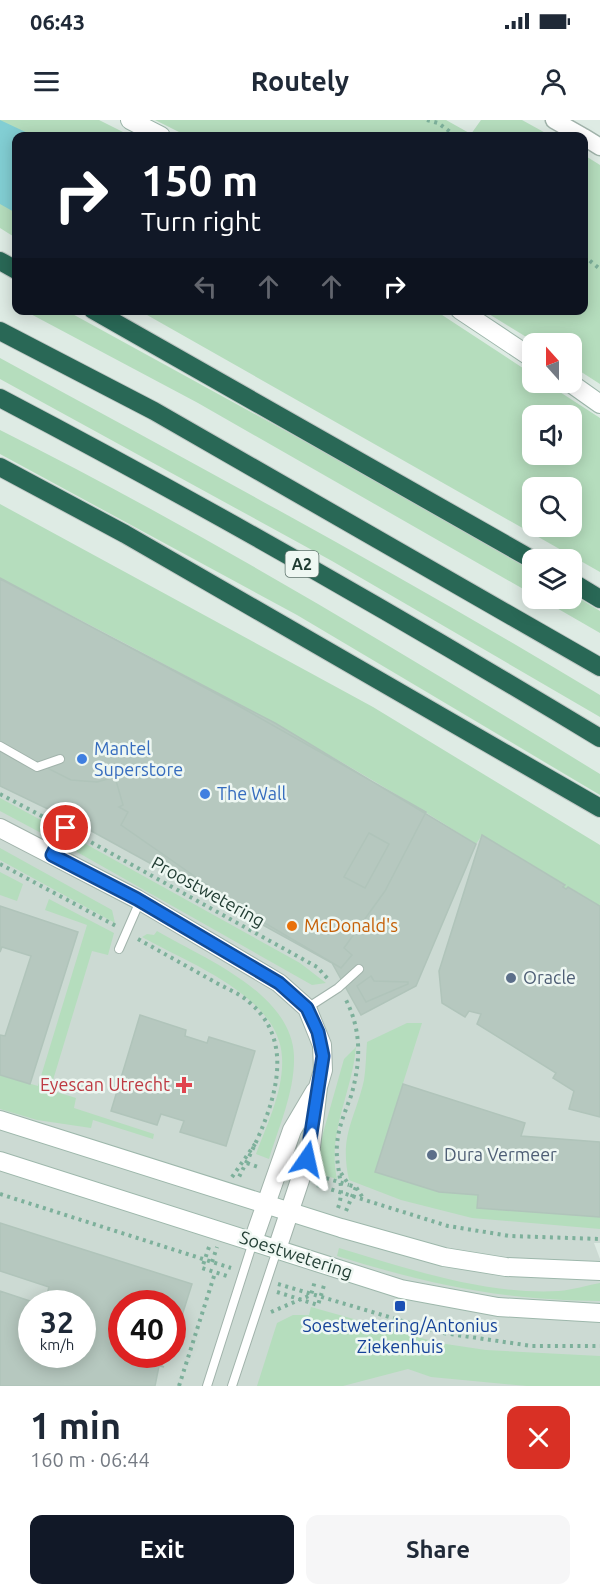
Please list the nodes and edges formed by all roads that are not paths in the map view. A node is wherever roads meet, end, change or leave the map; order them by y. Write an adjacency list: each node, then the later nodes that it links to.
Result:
1 (130, 120): 3 (main road)
2 (554, 120): 4 (street)
3 (153, 132)
4 (574, 132)
5 (102, 315): 13 (highway)
6 (468, 315): 8 (main road)
7 (0, 331): 16 (highway)
8 (522, 351)
9 (582, 391): 11 (main road)
10 (0, 398): 17 (highway, A2)
11 (600, 404)
12 (0, 467): 20 (highway)
13 (522, 554)
14 (582, 588): 15 (highway)
15 (600, 599)
16 (600, 667)
17 (600, 738)
18 (0, 746): 19 (lane)
19 (60, 759)
20 (600, 808)
21 (75, 822): 23 (lane)
22 (0, 828): 23 (main road)
23 (52, 855): 24 (main road)
24 (140, 901): 25 (lane); 27 (main road)
25 (119, 949)
26 (359, 969): 27 (lane)
27 (307, 1008): 28 (main road)
28 (318, 1087): 31 (main road); 32 (main road)
29 (0, 1120): 31 (main road)
30 (0, 1161): 33 (main road, Soestwetering)
31 (267, 1204): 32 (main road); 33 (main road)
32 (290, 1211): 34 (main road); 35 (main road)
33 (253, 1241): 34 (main road, Soestwetering); 37 (lane)
34 (277, 1249): 36 (main road, Soestwetering); 38 (lane)
35 (600, 1271)
36 (600, 1313)
37 (207, 1386)
38 (232, 1386)

